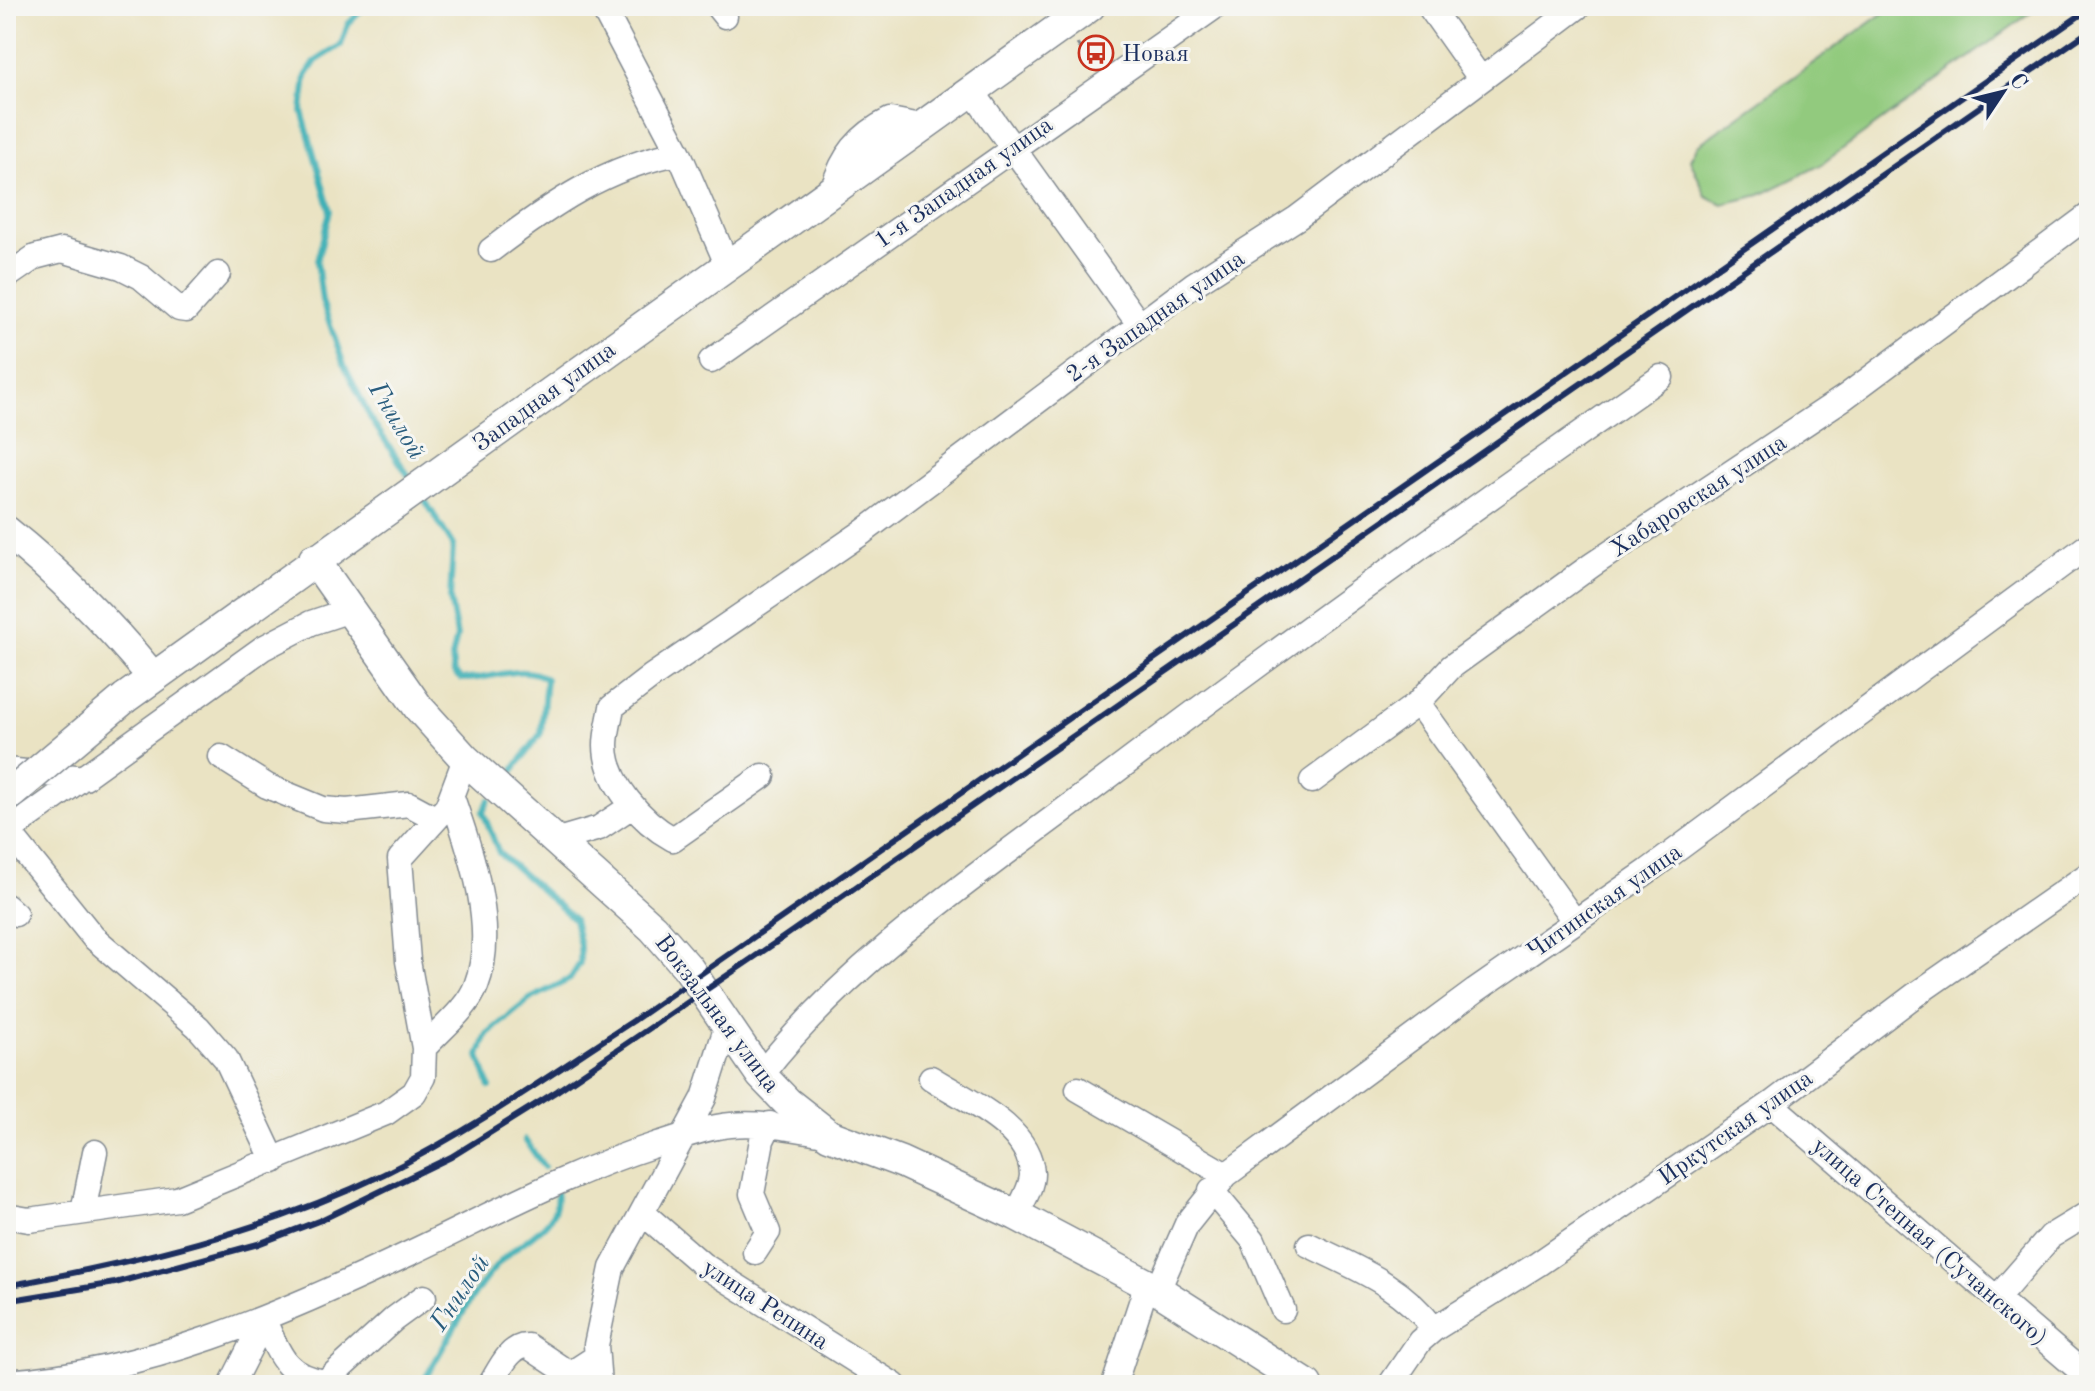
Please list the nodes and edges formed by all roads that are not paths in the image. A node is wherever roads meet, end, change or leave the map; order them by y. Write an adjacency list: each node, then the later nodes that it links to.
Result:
1 (602, 6): 9 (street)
2 (1090, 6): 7 (main road, Западная улица)
3 (1216, 6): 8 (street, 1-я Западная улица)
4 (1429, 6): 6 (street)
5 (1579, 6): 6 (street, 2-я Западная улица)
6 (1480, 78): 15 (street, 2-я Западная улица)
7 (972, 91): 8 (street); 12 (main road, Западная улица)
8 (1012, 146): 15 (street); 16 (street, 1-я Западная улица)
9 (679, 153): 11 (street); 12 (street)
10 (2089, 215): 23 (street, Хабаровская улица)
11 (491, 250)
12 (727, 264): 20 (main road, Западная улица)
13 (218, 274): 14 (street)
14 (6, 277)
15 (1139, 324): 32 (street, 2-я Западная улица)
16 (711, 361)
17 (1661, 377): 40 (street)
18 (6, 531): 22 (main road)
19 (2089, 545): 37 (street, Читинская улица)
20 (314, 559): 21 (main road, Вокзальная улица); 22 (main road, Западная улица)
21 (350, 610): 25 (main road, Вокзальная улица); 28 (street)
22 (152, 676): 31 (main road, Западная улица, bridge)
23 (1418, 703): 29 (street, Хабаровская улица); 37 (street)
24 (221, 757): 33 (street)
25 (465, 759): 30 (street); 35 (main road, Вокзальная улица)
26 (6, 770): 28 (street)
27 (763, 776): 32 (street, 2-я Западная улица)
28 (85, 778): 34 (street)
29 (1312, 781)
30 (452, 797): 33 (street); 39 (street)
31 (6, 798)
32 (632, 806): 35 (street)
33 (435, 818): 39 (street)
34 (7, 835): 48 (street)
35 (558, 840): 38 (main road, Вокзальная улица)
36 (2089, 874): 43 (street, Иркутская улица)
37 (1575, 922): 49 (street, Читинская улица)
38 (727, 1025): 40 (main road, Вокзальная улица); 46 (street)
39 (424, 1048): 48 (street)
40 (761, 1075): 45 (main road, Вокзальная улица)
41 (931, 1078): 53 (street)
42 (1078, 1089): 49 (street)
43 (1771, 1104): 59 (street, улица Степная (Сучанского)); 62 (street, Иркутская улица)
44 (770, 1124): 45 (street); 46 (street); 56 (street)
45 (829, 1135): 53 (main road, Вокзальная улица)
46 (685, 1136): 52 (street); 61 (street)
47 (95, 1152): 50 (street)
48 (274, 1161): 50 (street)
49 (1218, 1182): 57 (street, Читинская улица); 60 (street)
50 (83, 1212): 54 (street)
51 (2089, 1213): 59 (street)
52 (644, 1214): 63 (street); 73 (street, улица Репина)
53 (1016, 1215): 57 (main road, Вокзальная улица)
54 (6, 1216)
55 (1309, 1245): 62 (street)
56 (755, 1252)
57 (1152, 1287): 74 (street, Читинская улица); 75 (main road, Вокзальная улица)
58 (424, 1297): 68 (street)
59 (1997, 1298): 65 (street, улица Степная (Сучанского))
60 (1283, 1310)
61 (264, 1320): 64 (street); 68 (street); 70 (street)
62 (1434, 1329): 76 (street, Иркутская улица)
63 (596, 1357): 66 (street); 72 (street)
64 (129, 1374): 67 (street); 69 (street)
65 (2089, 1378)
66 (566, 1379): 71 (street)
67 (6, 1382)
68 (314, 1383)
69 (104, 1385)
70 (231, 1385)
71 (490, 1385)
72 (599, 1385)
73 (894, 1385)
74 (1114, 1385)
75 (1307, 1385)
76 (1390, 1385)

